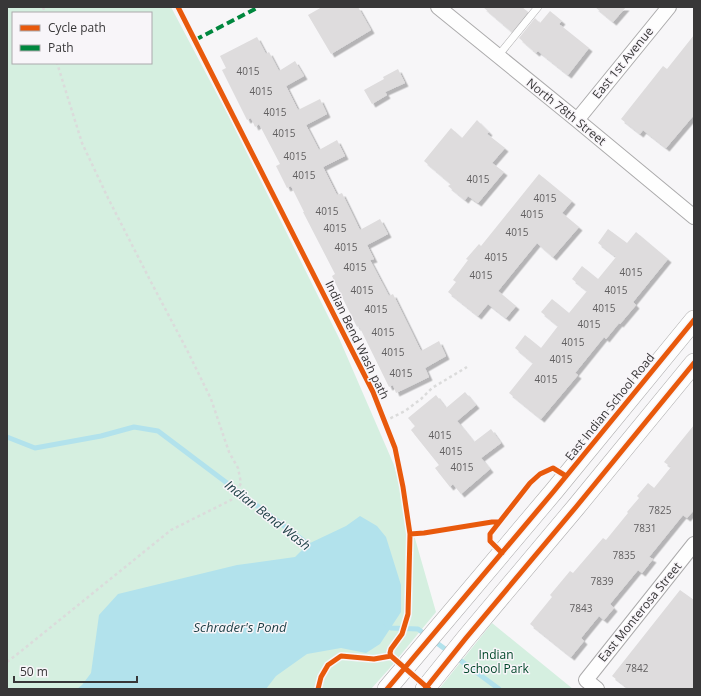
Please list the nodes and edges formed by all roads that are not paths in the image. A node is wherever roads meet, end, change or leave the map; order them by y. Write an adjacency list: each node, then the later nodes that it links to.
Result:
1 (438, 7): 4 (street, North 78th Street)
2 (538, 7): 4 (lane)
3 (669, 7): 5 (street, East 1st Avenue)
4 (498, 56): 5 (street, North 78th Street)
5 (577, 120): 6 (street, North 78th Street)
6 (694, 217)
7 (694, 320): 10 (main road, East Indian School Road)
8 (694, 363): 11 (main road)
9 (691, 553): 12 (street, East Monterosa Street)
10 (392, 684)
11 (425, 689)
12 (597, 689)

